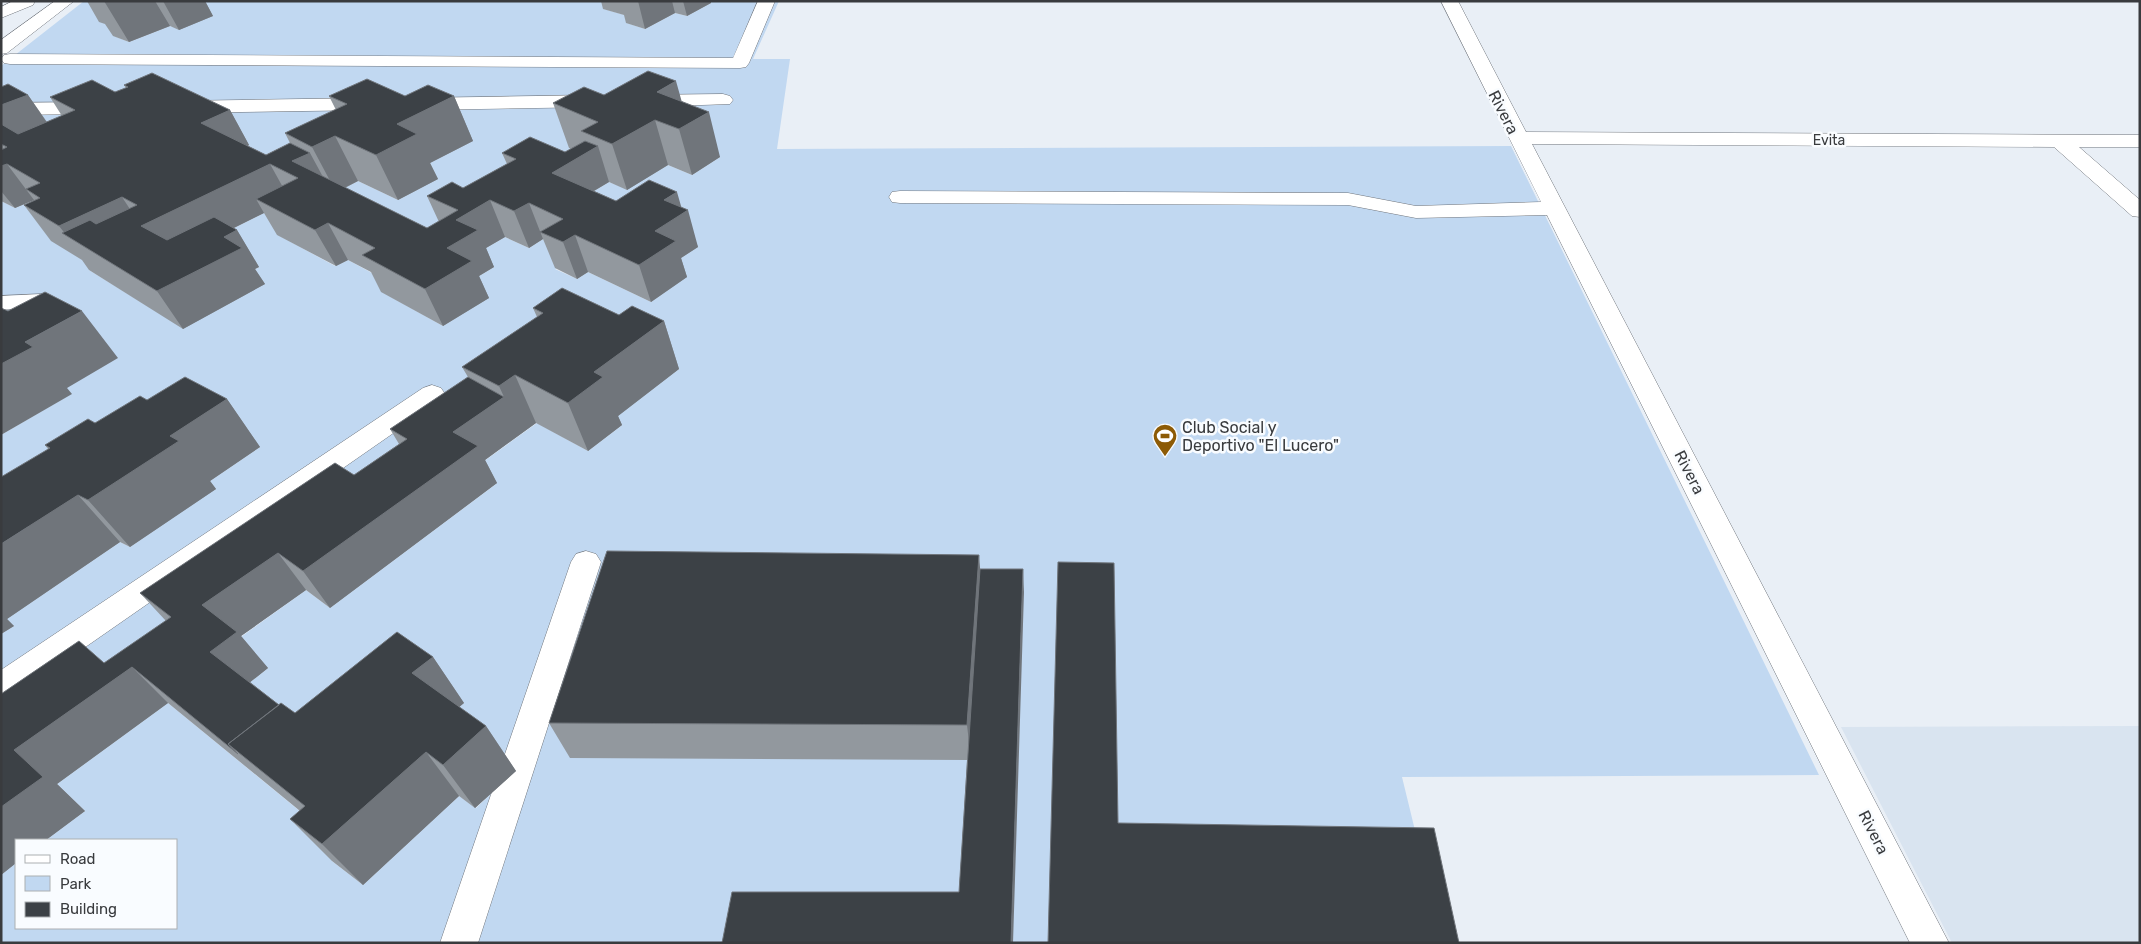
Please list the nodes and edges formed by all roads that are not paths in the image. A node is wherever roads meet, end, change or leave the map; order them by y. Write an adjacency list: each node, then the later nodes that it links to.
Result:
1 (27, 1): 5 (street)
2 (66, 1): 6 (street)
3 (767, 1): 6 (street)
4 (1448, 1): 13 (street, Rivera)
5 (1, 13)
6 (6, 54)
7 (724, 100): 9 (street)
8 (387, 104): 10 (street)
9 (407, 104)
10 (170, 107)
11 (110, 108): 12 (street)
12 (1, 109)
13 (1518, 138): 14 (street, Evita); 17 (street, Rivera)
14 (2060, 141): 15 (street, Evita); 18 (street)
15 (2140, 141)
16 (900, 197): 17 (street)
17 (1555, 208): 25 (street, Rivera)
18 (2140, 211)
19 (42, 301): 20 (street)
20 (1, 303)
21 (432, 394): 23 (street)
22 (586, 562): 24 (street)
23 (1, 688)
24 (458, 943)
25 (1930, 943)

